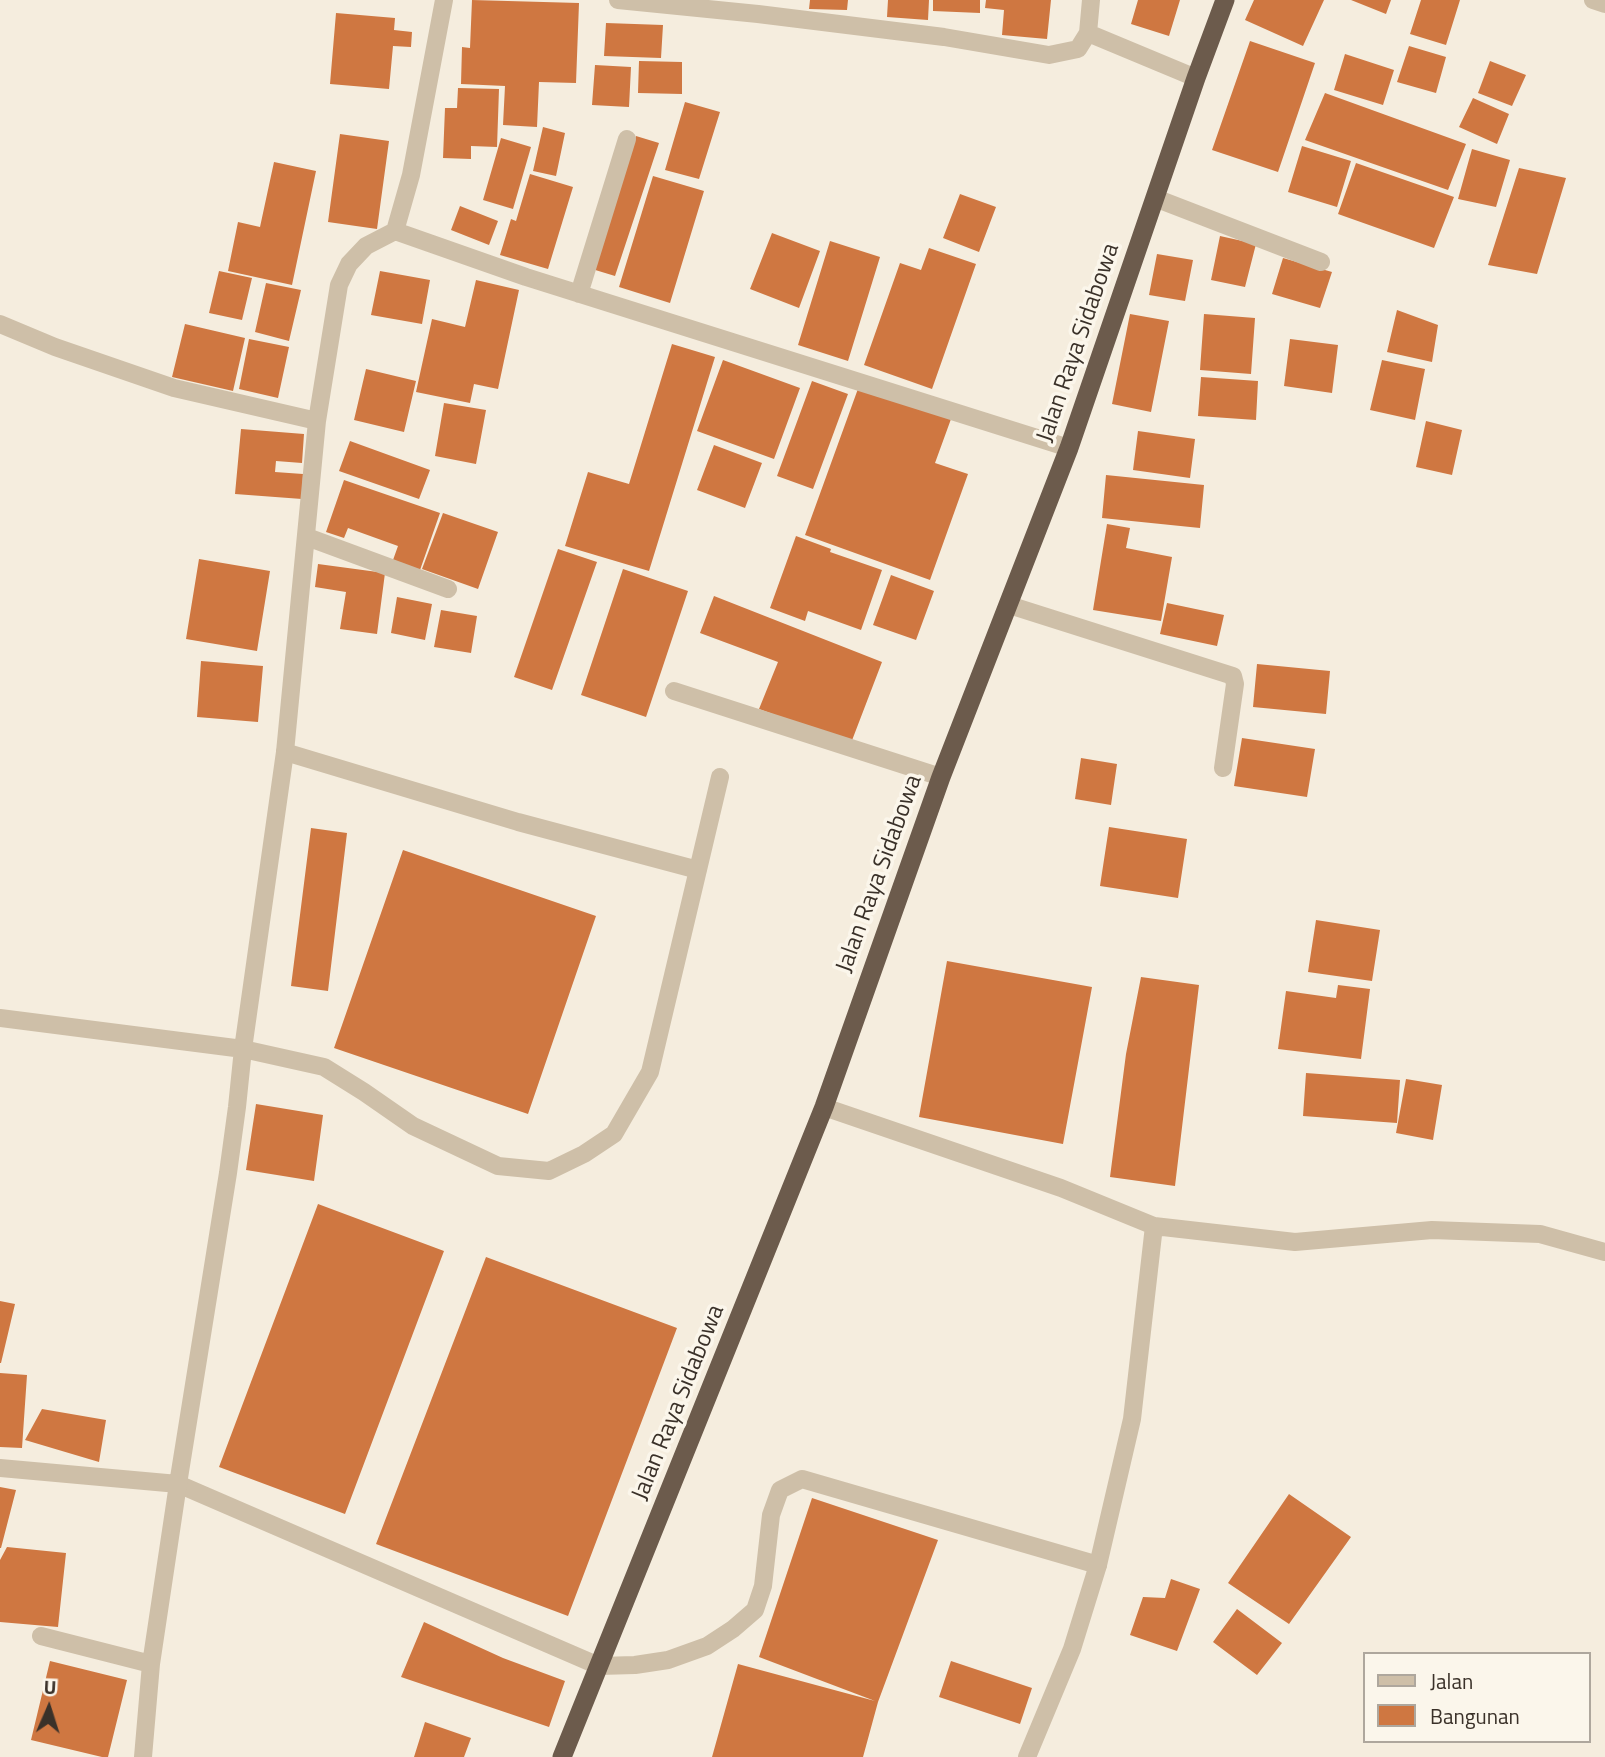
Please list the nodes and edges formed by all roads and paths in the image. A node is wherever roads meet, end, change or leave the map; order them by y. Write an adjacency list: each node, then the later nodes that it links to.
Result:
1 (444, 0): 11 (street)
2 (618, 0): 7 (street)
3 (1091, 0): 7 (street)
4 (1225, 0): 8 (highway, Jalan Raya Sidabowa)
5 (1593, 0): 6 (street)
6 (1605, 4)
7 (1088, 33): 8 (street)
8 (1196, 78): 10 (highway, Jalan Raya Sidabowa)
9 (626, 139): 13 (street)
10 (1155, 198): 12 (street); 16 (highway, Jalan Raya Sidabowa)
11 (395, 230): 13 (street); 15 (street)
12 (1321, 262)
13 (579, 294): 16 (street)
14 (0, 324): 15 (street)
15 (317, 421): 17 (street)
16 (1069, 448): 19 (highway, Jalan Raya Sidabowa)
17 (307, 537): 18 (street); 21 (street)
18 (448, 589)
19 (1009, 605): 22 (street); 24 (highway, Jalan Raya Sidabowa)
20 (674, 691): 24 (street)
21 (285, 752): 25 (street); 27 (street)
22 (1223, 768)
23 (720, 777): 25 (street)
24 (941, 777): 28 (highway, Jalan Raya Sidabowa)
25 (698, 870): 27 (street)
26 (0, 1018): 27 (street)
27 (243, 1049): 32 (street)
28 (824, 1107): 29 (street); 36 (highway, Jalan Raya Sidabowa)
29 (1154, 1226): 30 (street); 33 (street)
30 (1605, 1252)
31 (0, 1468): 32 (street)
32 (178, 1484): 35 (street); 36 (street)
33 (1098, 1565): 36 (street); 39 (street)
34 (41, 1636): 35 (street)
35 (151, 1664): 37 (street)
36 (599, 1666): 38 (highway, Jalan Raya Sidabowa)
37 (144, 1757)
38 (562, 1757)
39 (1027, 1757)

